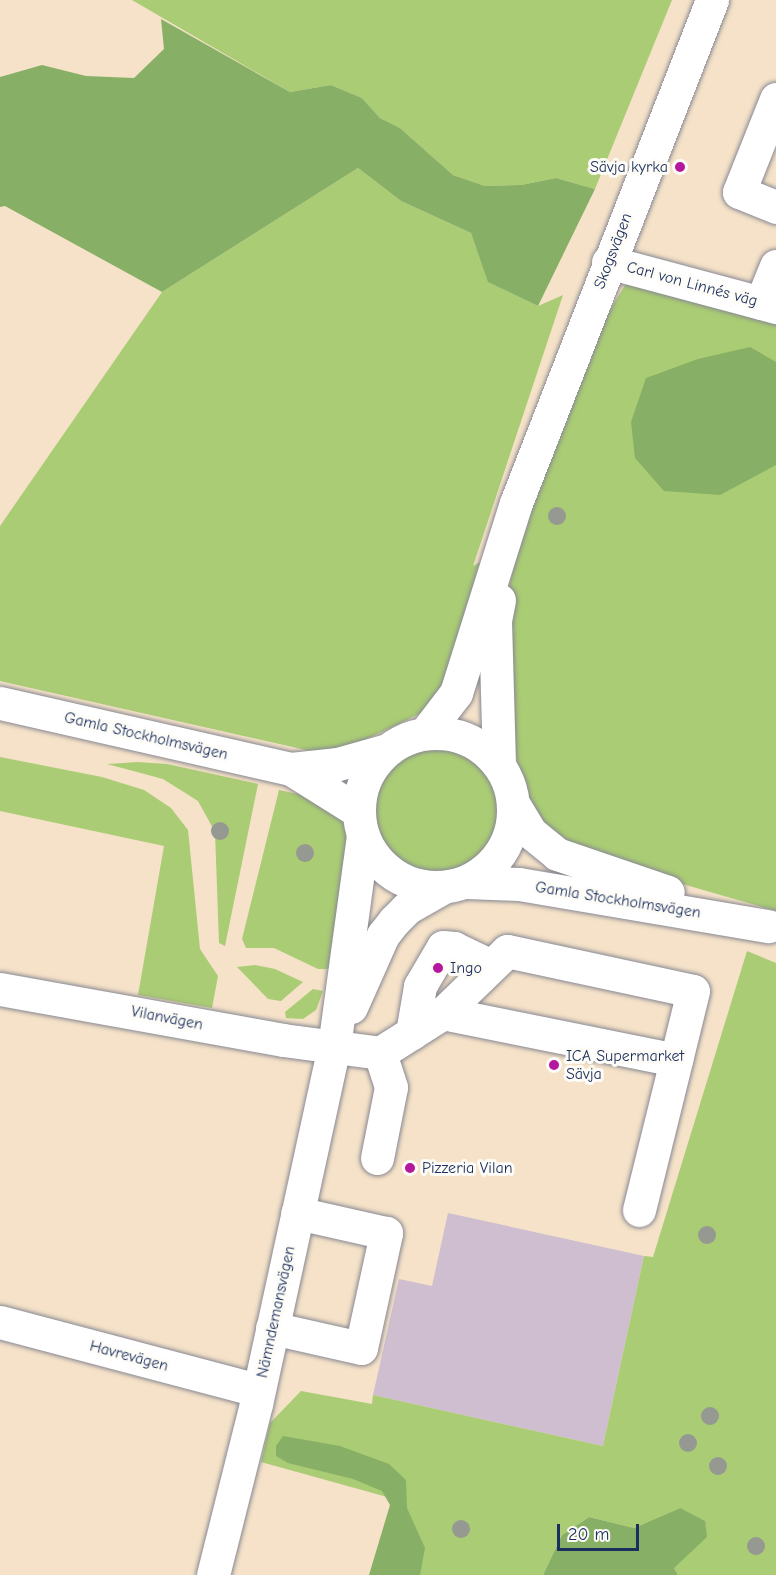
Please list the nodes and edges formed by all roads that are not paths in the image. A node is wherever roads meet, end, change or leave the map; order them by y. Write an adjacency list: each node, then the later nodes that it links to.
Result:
1 (712, 0): 4 (street, Skogsvägen)
2 (776, 99): 3 (street)
3 (776, 207)
4 (608, 262): 6 (street, Carl von Linnés väg); 7 (street, Skogsvägen)
5 (776, 266): 6 (street)
6 (769, 305)
7 (516, 502): 9 (street, Skogsvägen); 11 (street, Skogsvägen)
8 (0, 703): 12 (street, Gamla Stockholmsvägen)
9 (426, 732): 10 (street); 11 (street)
10 (384, 751): 12 (street, Gamla Stockholmsvägen); 14 (street)
11 (499, 762): 13 (street)
12 (291, 769): 14 (street, Gamla Stockholmsvägen)
13 (514, 805): 15 (street); 16 (street, Gamla Stockholmsvägen)
14 (360, 823): 15 (street); 21 (street, Nämndemansvägen)
15 (455, 885): 16 (street, Gamla Stockholmsvägen); 21 (street, Nämndemansvägen)
16 (772, 927)
17 (491, 966): 19 (street); 20 (street); 23 (street)
18 (0, 989): 21 (street, Vilanvägen)
19 (443, 1013): 20 (street); 23 (street)
20 (412, 1033): 22 (street)
21 (334, 1047): 22 (street, Vilanvägen); 26 (street, Nämndemansvägen)
22 (380, 1053): 24 (street)
23 (676, 1060): 25 (street)
24 (377, 1158)
25 (639, 1210)
26 (297, 1213): 28 (street, Nämndemansvägen); 28 (street)
27 (0, 1322): 29 (street, Havrevägen)
28 (272, 1328): 29 (street, Nämndemansvägen)
29 (258, 1390): 30 (street, Nämndemansvägen)
30 (213, 1575)

